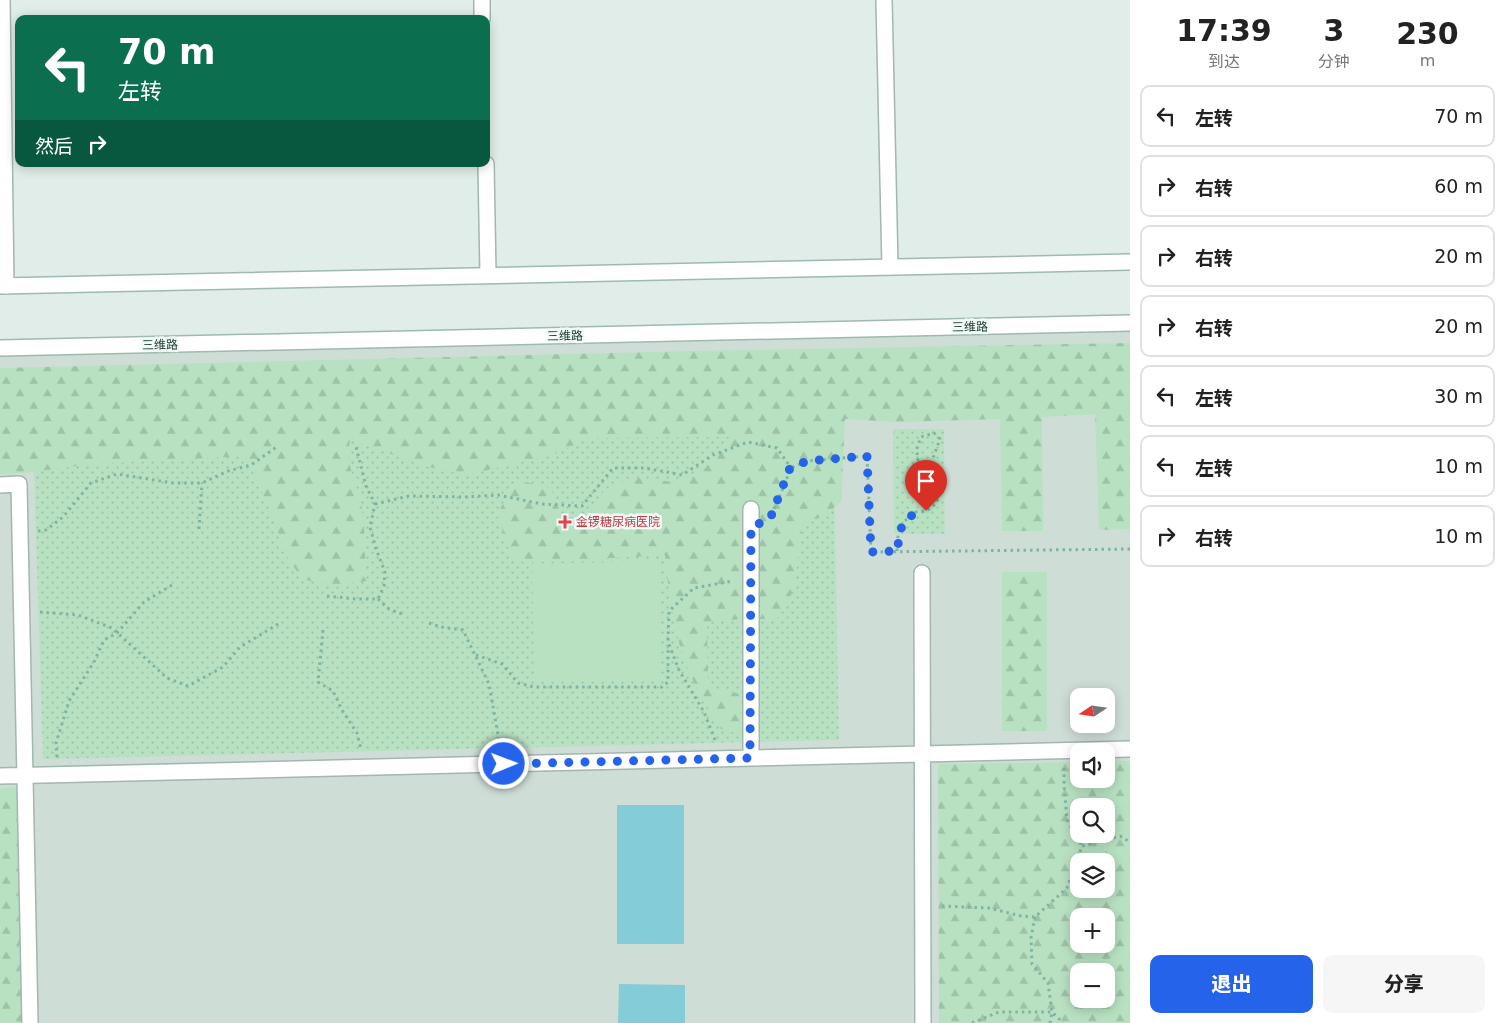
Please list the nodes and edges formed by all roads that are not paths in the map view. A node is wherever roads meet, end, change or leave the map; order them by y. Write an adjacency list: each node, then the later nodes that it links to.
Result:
1 (2, 0): 9 (street)
2 (482, 0): 4 (street)
3 (884, 0): 7 (street)
4 (482, 15)
5 (486, 167): 8 (street)
6 (1130, 262): 7 (street)
7 (890, 267): 8 (street)
8 (488, 274): 9 (street)
9 (3, 286)
10 (1130, 323): 11 (street, 三维路)
11 (0, 348)
12 (0, 485): 18 (street)
13 (751, 509): 17 (street)
14 (922, 573): 16 (street)
15 (1130, 749): 16 (street)
16 (923, 754): 17 (street); 21 (street)
17 (750, 758): 18 (street)
18 (25, 775): 19 (street); 20 (street)
19 (0, 776)
20 (30, 1023)
21 (923, 1023)

